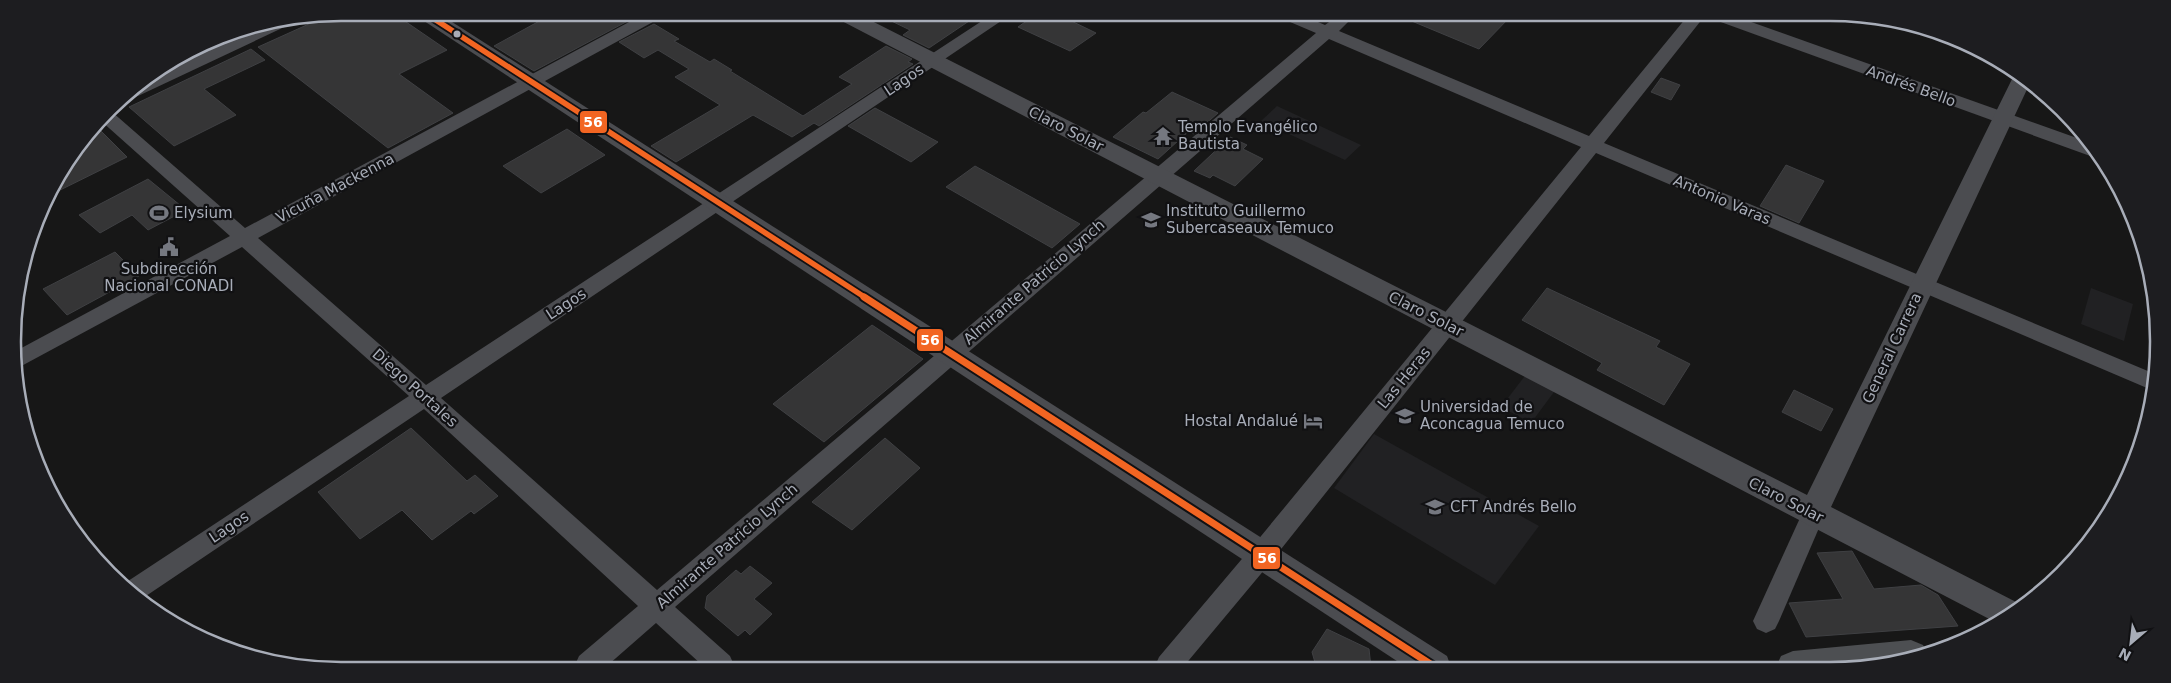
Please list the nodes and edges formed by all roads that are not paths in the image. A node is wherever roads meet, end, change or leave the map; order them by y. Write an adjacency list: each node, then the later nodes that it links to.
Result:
1 (438, 21): 13 (street)
2 (643, 21): 13 (street, Vicuña Mackenna)
3 (857, 21): 11 (street, Claro Solar)
4 (993, 21): 11 (street, Lagos)
5 (1301, 21): 9 (street, Antonio Varas)
6 (1340, 21): 9 (street, Almirante Patricio Lynch)
7 (1693, 21): 17 (street, Las Heras)
8 (1732, 21): 15 (street, Andrés Bello)
9 (1326, 32): 17 (street, Antonio Varas); 19 (street, Almirante Patricio Lynch)
10 (255, 33): 12 (street)
11 (934, 60): 19 (street, Claro Solar); 20 (street, Lagos)
12 (163, 76)
13 (532, 81): 20 (street); 21 (street, Vicuña Mackenna)
14 (2019, 84): 15 (street, General Carrera)
15 (2002, 118): 18 (street, Andrés Bello); 22 (street, General Carrera)
16 (110, 120): 21 (street, Diego Portales)
17 (1593, 145): 22 (street, Antonio Varas); 23 (street, Las Heras)
18 (2085, 148)
19 (1158, 176): 23 (street, Claro Solar); 24 (street, Almirante Patricio Lynch)
20 (720, 203): 24 (street); 27 (street, Lagos)
21 (243, 237): 25 (street, Vicuña Mackenna); 27 (street, Diego Portales)
22 (1922, 284): 26 (street, Antonio Varas); 28 (street, General Carrera)
23 (1447, 325): 28 (street, Claro Solar); 29 (street, Las Heras)
24 (951, 354): 29 (street); 31 (street, Almirante Patricio Lynch)
25 (22, 357)
26 (2147, 380)
27 (424, 396): 30 (street, Lagos); 31 (street, Diego Portales)
28 (1813, 514): 32 (street, Claro Solar); 33 (street, General Carrera)
29 (1261, 555): 36 (street, Las Heras); 37 (street)
30 (137, 588)
31 (656, 606): 34 (street, Almirante Patricio Lynch); 35 (street, Diego Portales)
32 (2003, 611)
33 (1766, 621)
34 (591, 662)
35 (718, 662)
36 (1171, 662)
37 (1427, 662)

